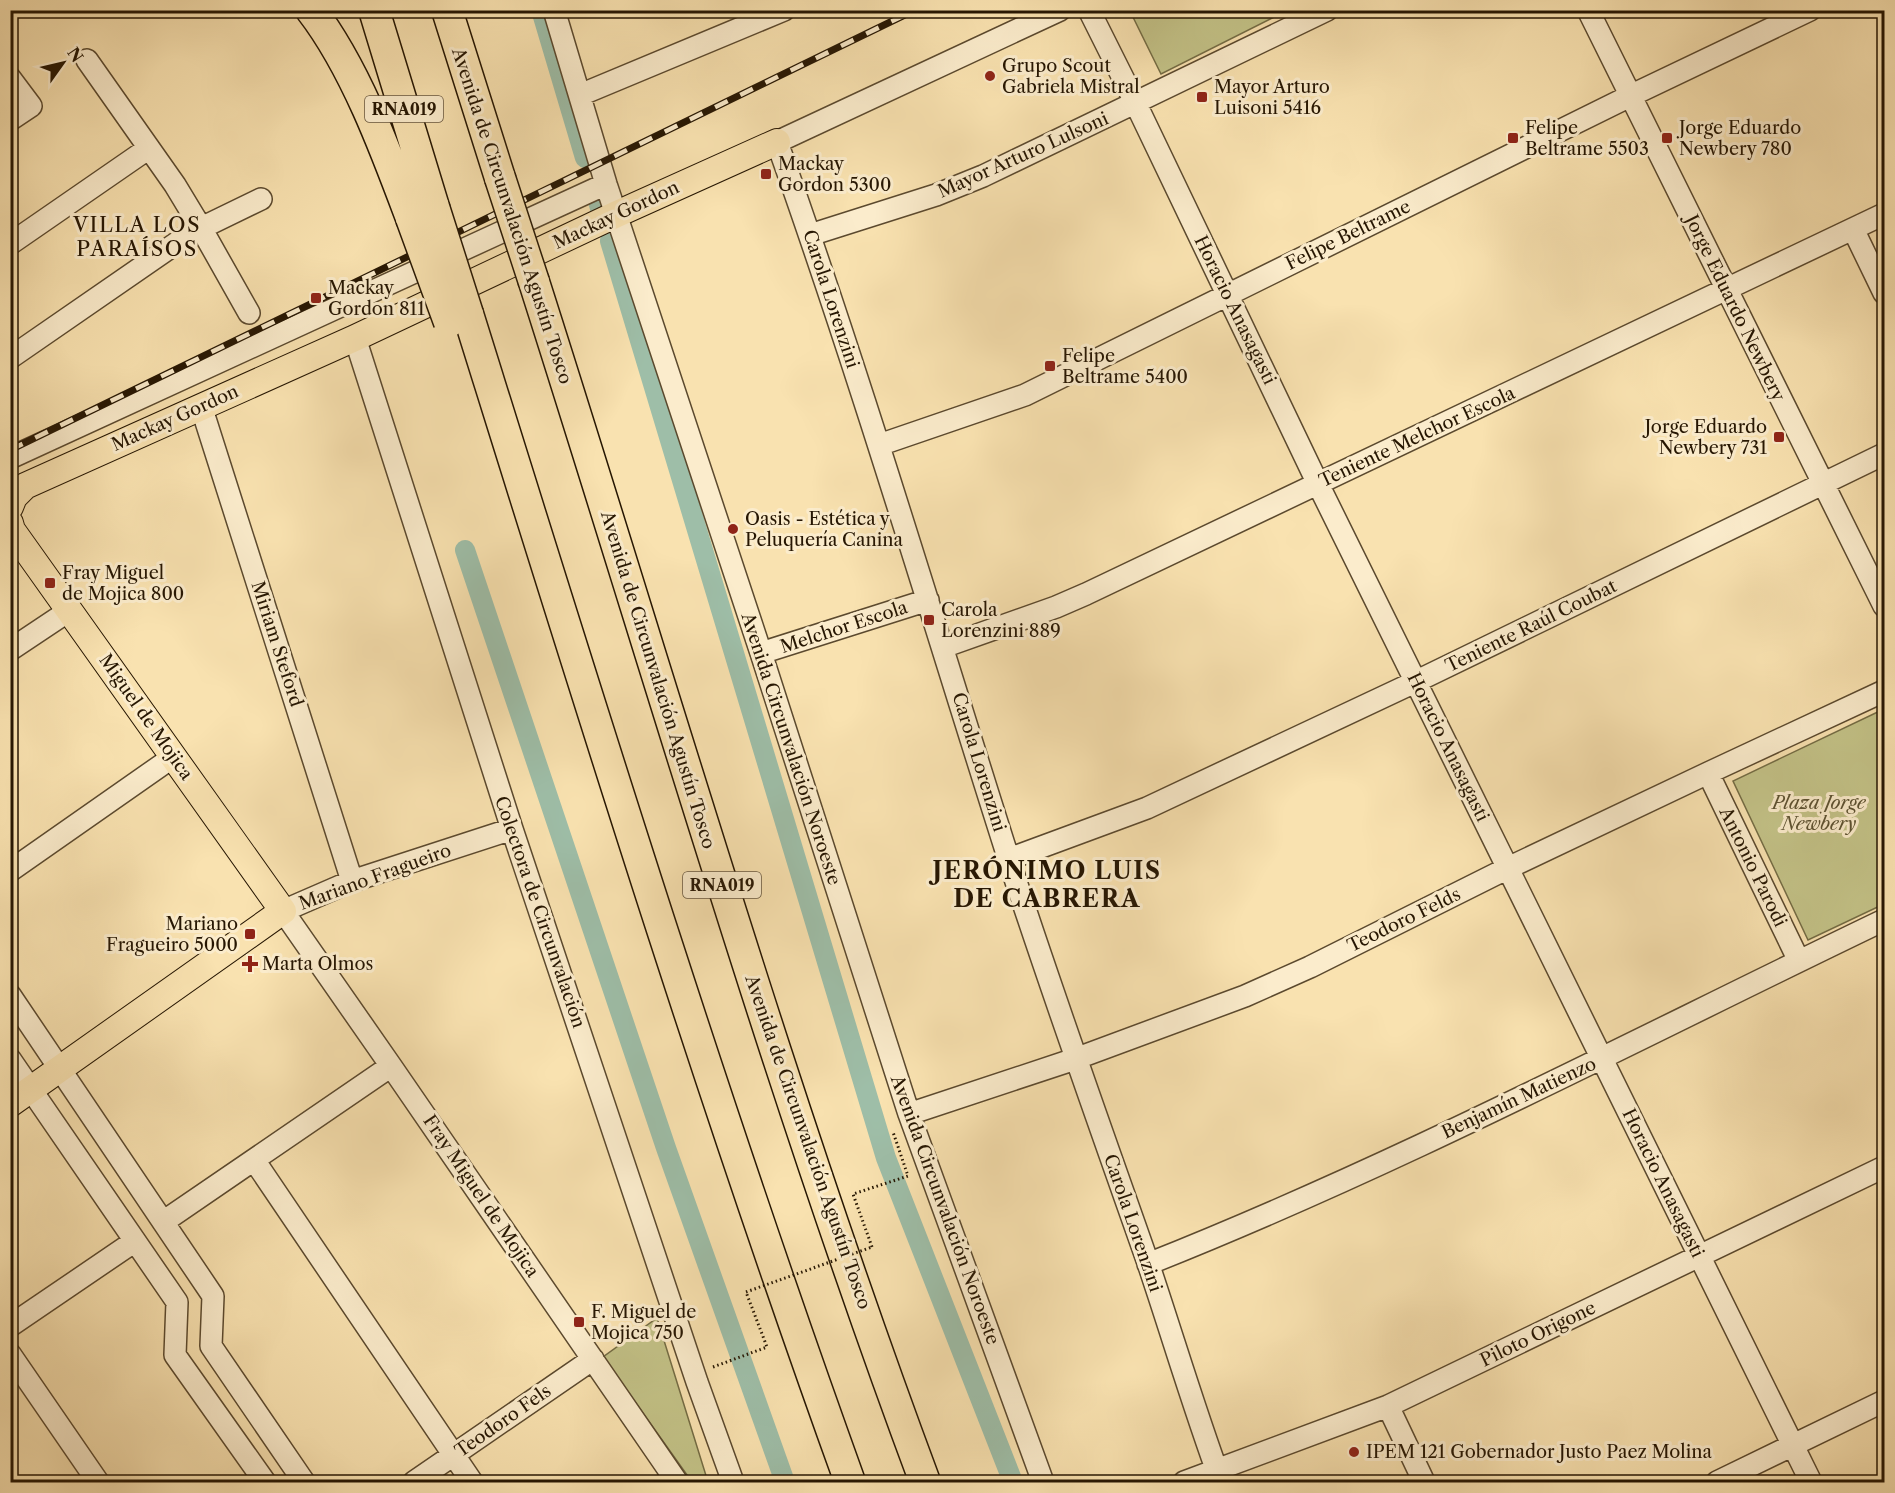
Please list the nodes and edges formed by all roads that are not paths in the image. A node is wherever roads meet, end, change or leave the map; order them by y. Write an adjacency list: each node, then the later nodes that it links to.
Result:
1 (311, 10): 21 (highway)
2 (374, 10): 21 (highway, RNA019)
3 (447, 10): 83 (highway, Avenida de Circunvalación Agustín Tosco / RNA019, bridge)
4 (554, 10): 13 (street, Avenida Circunvalación Noroeste)
5 (784, 10): 13 (street)
6 (1060, 10): 17 (street, Mackay Gordon)
7 (1089, 10): 15 (street, Horacio Anasagasti)
8 (1327, 10): 15 (street, Mayor Arturo Lulsoni)
9 (1588, 10): 14 (street, Jorge Eduardo Newbery)
10 (1810, 10): 14 (street, Felipe Beltrame)
11 (87, 60): 18 (street)
12 (10, 78): 16 (street)
13 (580, 94): 19 (street, Avenida Circunvalación Noroeste)
14 (1630, 96): 28 (street, Jorge Eduardo Newbery); 30 (street, Felipe Beltrame)
15 (1136, 104): 26 (street, Mayor Arturo Lulsoni); 30 (street, Horacio Anasagasti)
16 (10, 120)
17 (777, 141): 22 (main road, Mackay Gordon); 26 (street, Carola Lorenzini)
18 (149, 147): 24 (street); 27 (street)
19 (606, 184): 22 (street, Avenida Circunvalación Noroeste); 37 (street)
20 (261, 199): 24 (street)
21 (423, 212): 91 (highway, RNA019, bridge)
22 (617, 214): 32 (main road, Mackay Gordon); 47 (street, Avenida Circunvalación Noroeste)
23 (1884, 214): 25 (street, Teniente Melchor Escola)
24 (201, 228): 31 (street); 33 (street)
25 (1854, 229): 28 (street, Teniente Melchor Escola); 29 (street)
26 (810, 235): 35 (street, Carola Lorenzini)
27 (10, 244)
28 (1726, 290): 38 (street, Teniente Melchor Escola); 39 (street, Jorge Eduardo Newbery)
29 (1884, 293)
30 (1227, 294): 35 (street, Felipe Beltrame); 38 (street, Horacio Anasagasti)
31 (249, 313)
32 (355, 338): 34 (main road, Mackay Gordon); 52 (street, Colectora de Circunvalación)
33 (10, 358)
34 (201, 406): 40 (main road, Mackay Gordon); 56 (street, Miriam Steford)
35 (879, 445): 42 (street, Carola Lorenzini)
36 (1884, 454): 39 (street, Teniente Raúl Coubat)
37 (10, 458)
38 (1318, 484): 45 (street, Teniente Melchor Escola); 48 (street, Horacio Anasagasti)
39 (1823, 485): 43 (street, Jorge Eduardo Newbery); 48 (street, Teniente Raúl Coubat)
40 (12, 501)
41 (10, 523): 44 (main road, Miguel de Mojica)
42 (928, 600): 45 (street, Carola Lorenzini); 47 (street, Melchor Escola)
43 (1884, 606)
44 (70, 610): 46 (street); 50 (main road, Miguel de Mojica)
45 (943, 647): 53 (street, Carola Lorenzini)
46 (10, 650)
47 (760, 654): 68 (street, Avenida Circunvalación Noroeste)
48 (1415, 682): 53 (street, Teniente Raúl Coubat); 54 (street, Horacio Anasagasti)
49 (1884, 691): 51 (street, Teodoro Felds)
50 (173, 756): 55 (street); 57 (main road, Miguel de Mojica)
51 (1708, 773): 54 (street, Teodoro Felds); 59 (street, Antonio Parodi)
52 (512, 829): 56 (street, Mariano Fragueiro); 90 (street, Colectora de Circunvalación)
53 (1009, 859): 62 (street, Carola Lorenzini)
54 (1508, 868): 62 (street, Teodoro Felds); 63 (street, Horacio Anasagasti)
55 (10, 871)
56 (352, 881): 57 (street, Mariano Fragueiro)
57 (283, 911): 64 (street, Fray Miguel de Mojica); 65 (main road, Mariano Fragueiro)
58 (1884, 920): 59 (street, Benjamín Matienzo)
59 (1798, 961): 63 (street, Benjamín Matienzo)
60 (10, 995): 65 (street)
61 (10, 1059): 66 (street)
62 (1075, 1059): 68 (street, Teodoro Felds); 74 (street, Carola Lorenzini)
63 (1602, 1059): 73 (street, Horacio Anasagasti); 74 (street, Benjamín Matienzo)
64 (391, 1066): 69 (street); 77 (street, Fray Miguel de Mojica)
65 (60, 1068): 66 (main road, Mariano Fragueiro); 71 (street)
66 (32, 1089): 67 (main road, Mariano Fragueiro); 72 (street)
67 (10, 1104)
68 (909, 1114): 92 (street, Avenida Circunvalación Noroeste)
69 (254, 1160): 71 (street); 81 (street)
70 (1884, 1167): 73 (street, Piloto Origone)
71 (163, 1222): 86 (street)
72 (135, 1241): 75 (street); 85 (street)
73 (1700, 1257): 79 (street, Piloto Origone); 80 (street, Horacio Anasagasti)
74 (1148, 1264): 82 (street, Carola Lorenzini)
75 (10, 1326)
76 (10, 1354): 84 (street)
77 (593, 1359): 81 (street, Teodoro Fels); 89 (street, Fray Miguel de Mojica)
78 (1884, 1401): 80 (street)
79 (1388, 1406): 82 (street, Piloto Origone); 94 (street)
80 (1792, 1446): 95 (street); 96 (street, Horacio Anasagasti)
81 (453, 1455): 87 (street, Teodoro Fels); 88 (street)
82 (1219, 1476): 93 (street, Piloto Origone)
83 (924, 1477)
84 (98, 1482)
85 (265, 1482)
86 (304, 1482)
87 (414, 1482)
88 (472, 1482)
89 (677, 1482)
90 (733, 1482)
91 (850, 1482)
92 (1043, 1482)
93 (1184, 1482)
94 (1424, 1482)
95 (1717, 1482)
96 (1810, 1482)

